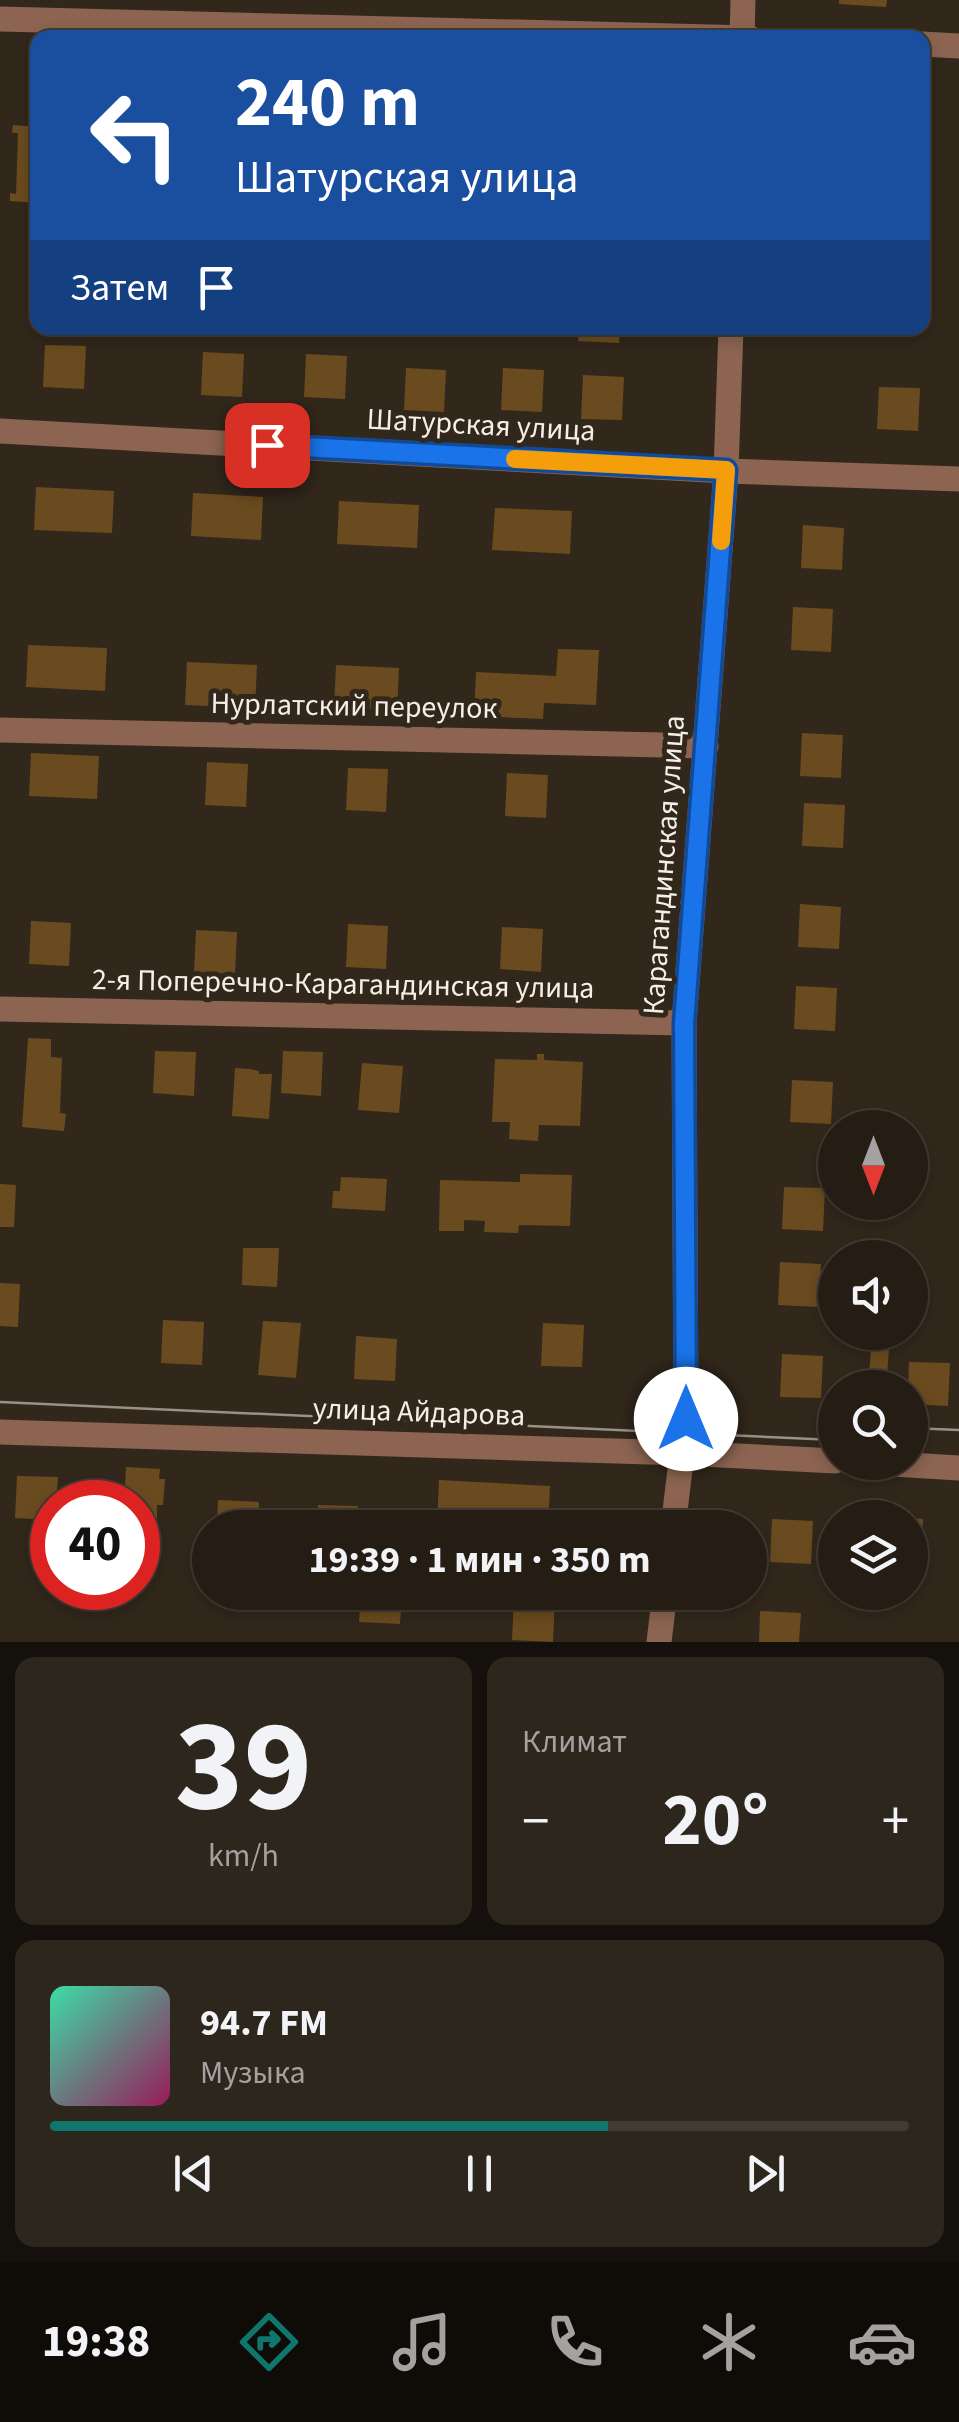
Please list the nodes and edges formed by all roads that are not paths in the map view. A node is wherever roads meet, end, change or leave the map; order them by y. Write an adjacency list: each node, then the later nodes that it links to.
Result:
1 (742, 0): 4 (street)
2 (0, 19): 3 (street)
3 (453, 30)
4 (742, 30)
5 (930, 44): 6 (street)
6 (959, 46)
7 (731, 335): 9 (street, Карагандинская улица)
8 (0, 430): 9 (street, Шатурская улица)
9 (726, 470): 10 (street, Шатурская улица); 12 (street, Карагандинская улица)
10 (959, 479)
11 (0, 730): 12 (street, Нурлатский переулок)
12 (706, 746): 14 (street, Карагандинская улица)
13 (0, 1009): 14 (street, 2-я Поперечно-Карагандинская улица)
14 (684, 1023): 16 (street, Карагандинская улица)
15 (0, 1432): 16 (street, улица Айдарова)
16 (682, 1453): 17 (street, улица Айдарова); 20 (street, Карагандинская улица)
17 (818, 1460)
18 (928, 1466): 19 (street)
19 (959, 1468)
20 (675, 1510)
21 (663, 1610): 22 (street)
22 (659, 1642)

